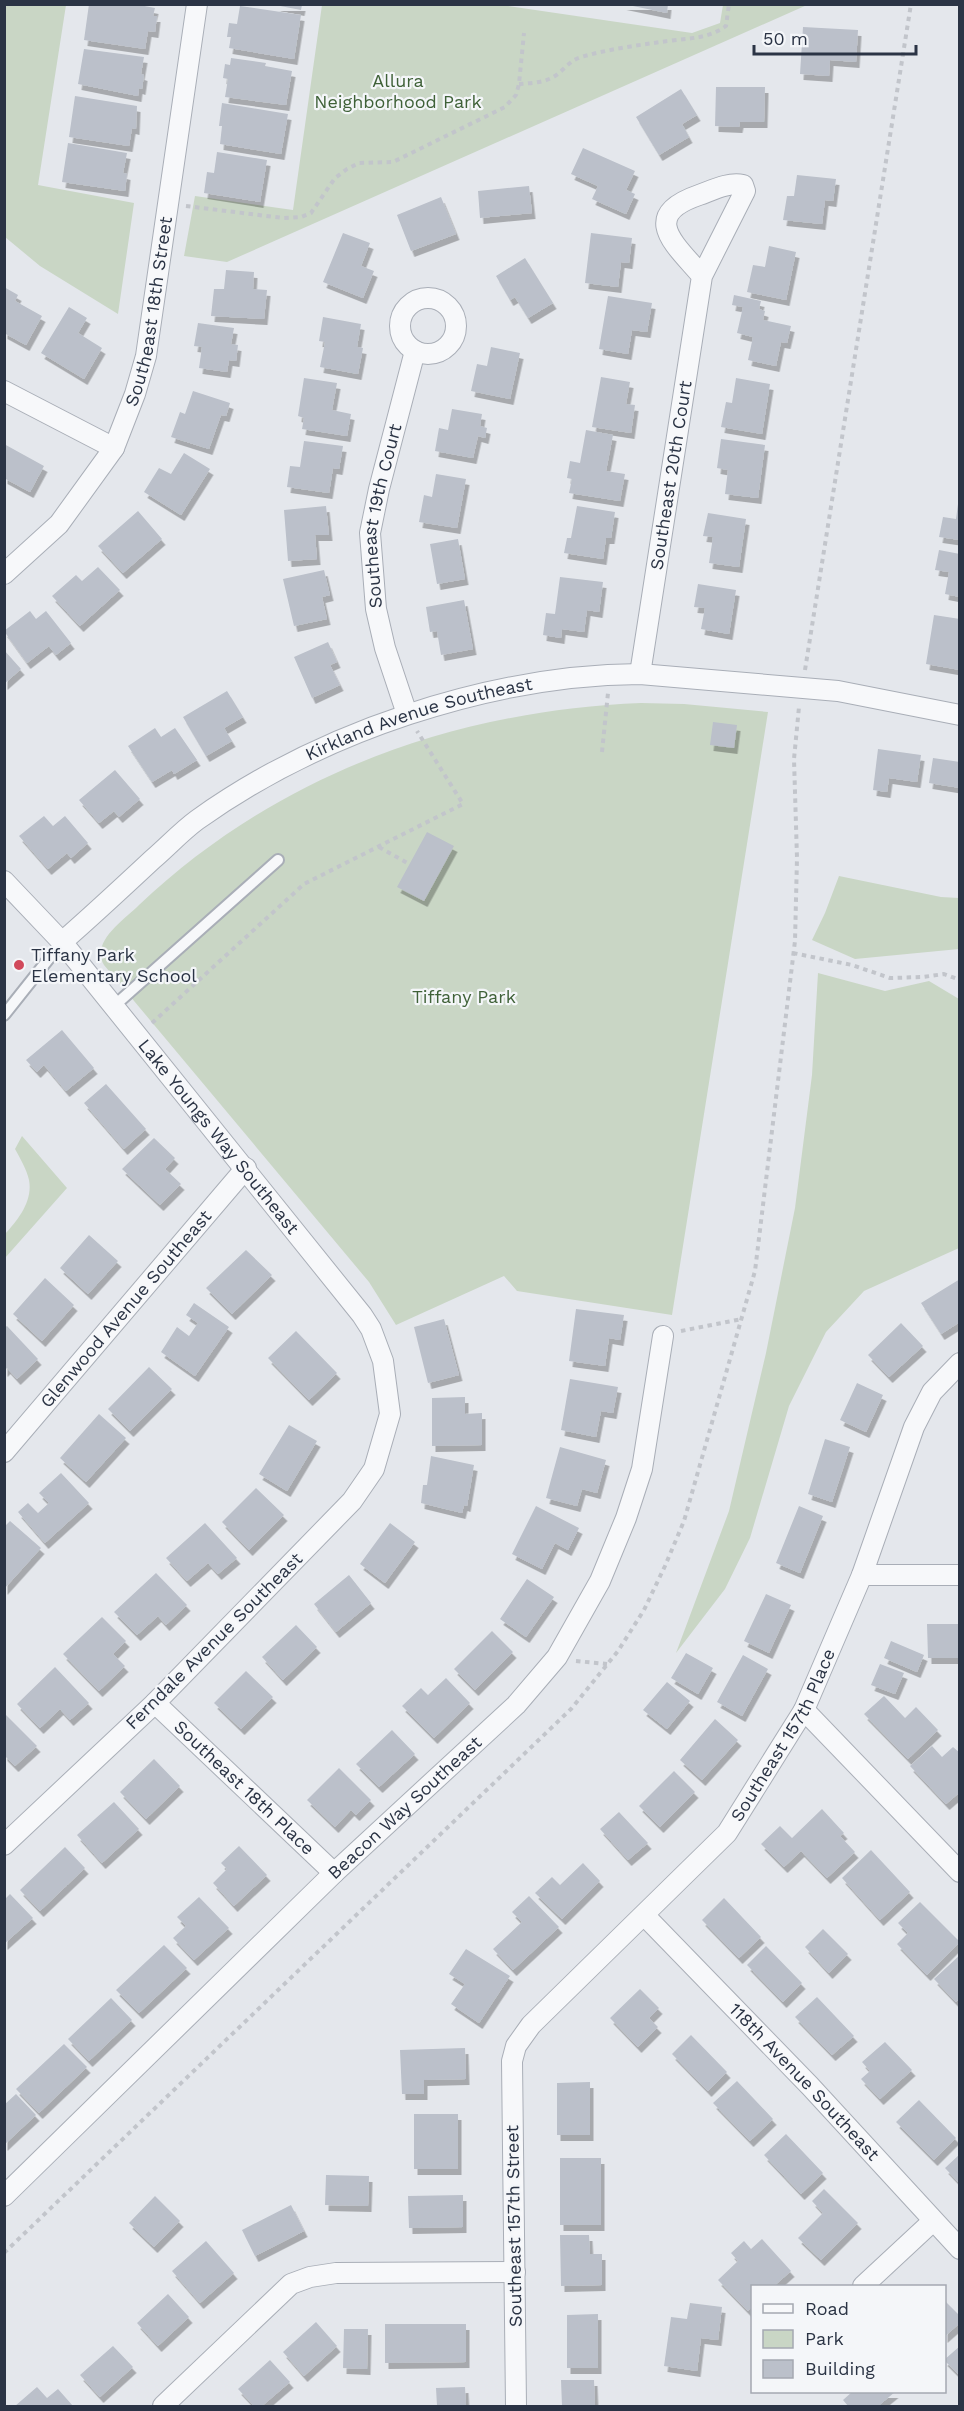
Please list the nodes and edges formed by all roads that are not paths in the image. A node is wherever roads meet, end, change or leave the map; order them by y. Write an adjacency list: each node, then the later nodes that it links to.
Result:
1 (197, 4): 5 (street, Southeast 18th Street)
2 (702, 276): 2 (street, Southeast 20th Court); 7 (street, Southeast 20th Court)
3 (415, 351): 8 (street, Southeast 19th Court)
4 (4, 391): 5 (street)
5 (114, 448): 6 (street, Southeast 18th Street)
6 (4, 574)
7 (640, 674): 8 (street, Kirkland Avenue Southeast); 9 (street, Kirkland Avenue Southeast)
8 (407, 714): 12 (street, Kirkland Avenue Southeast)
9 (960, 715)
10 (278, 860): 13 (lane)
11 (4, 881): 12 (street, Lake Youngs Way Southeast)
12 (62, 942): 13 (street, Lake Youngs Way Southeast); 14 (lane)
13 (114, 1006): 15 (street, Lake Youngs Way Southeast)
14 (6, 1011)
15 (246, 1168): 18 (street, Lake Youngs Way Southeast); 19 (street, Glenwood Avenue Southeast)
16 (663, 1336): 26 (street, Beacon Way Southeast)
17 (958, 1364): 20 (street, Southeast 157th Place)
18 (390, 1414): 22 (street, Ferndale Avenue Southeast)
19 (4, 1452)
20 (862, 1575): 21 (street); 23 (street, Southeast 157th Place)
21 (960, 1575)
22 (156, 1703): 24 (street, Ferndale Avenue Southeast); 26 (street, Southeast 18th Place)
23 (804, 1710): 25 (street); 27 (street, Southeast 157th Place)
24 (4, 1845)
25 (960, 1872)
26 (334, 1873): 29 (street, Beacon Way Southeast)
27 (645, 1916): 28 (street, Southeast 157th Place); 30 (street, 118th Avenue Southeast)
28 (516, 2046): 32 (street, Southeast 157th Street)
29 (4, 2196)
30 (933, 2220): 31 (street, 118th Avenue Southeast); 33 (street)
31 (960, 2249)
32 (515, 2272): 34 (street); 35 (street, Southeast 157th Street)
33 (864, 2285)
34 (163, 2406)
35 (516, 2406)

